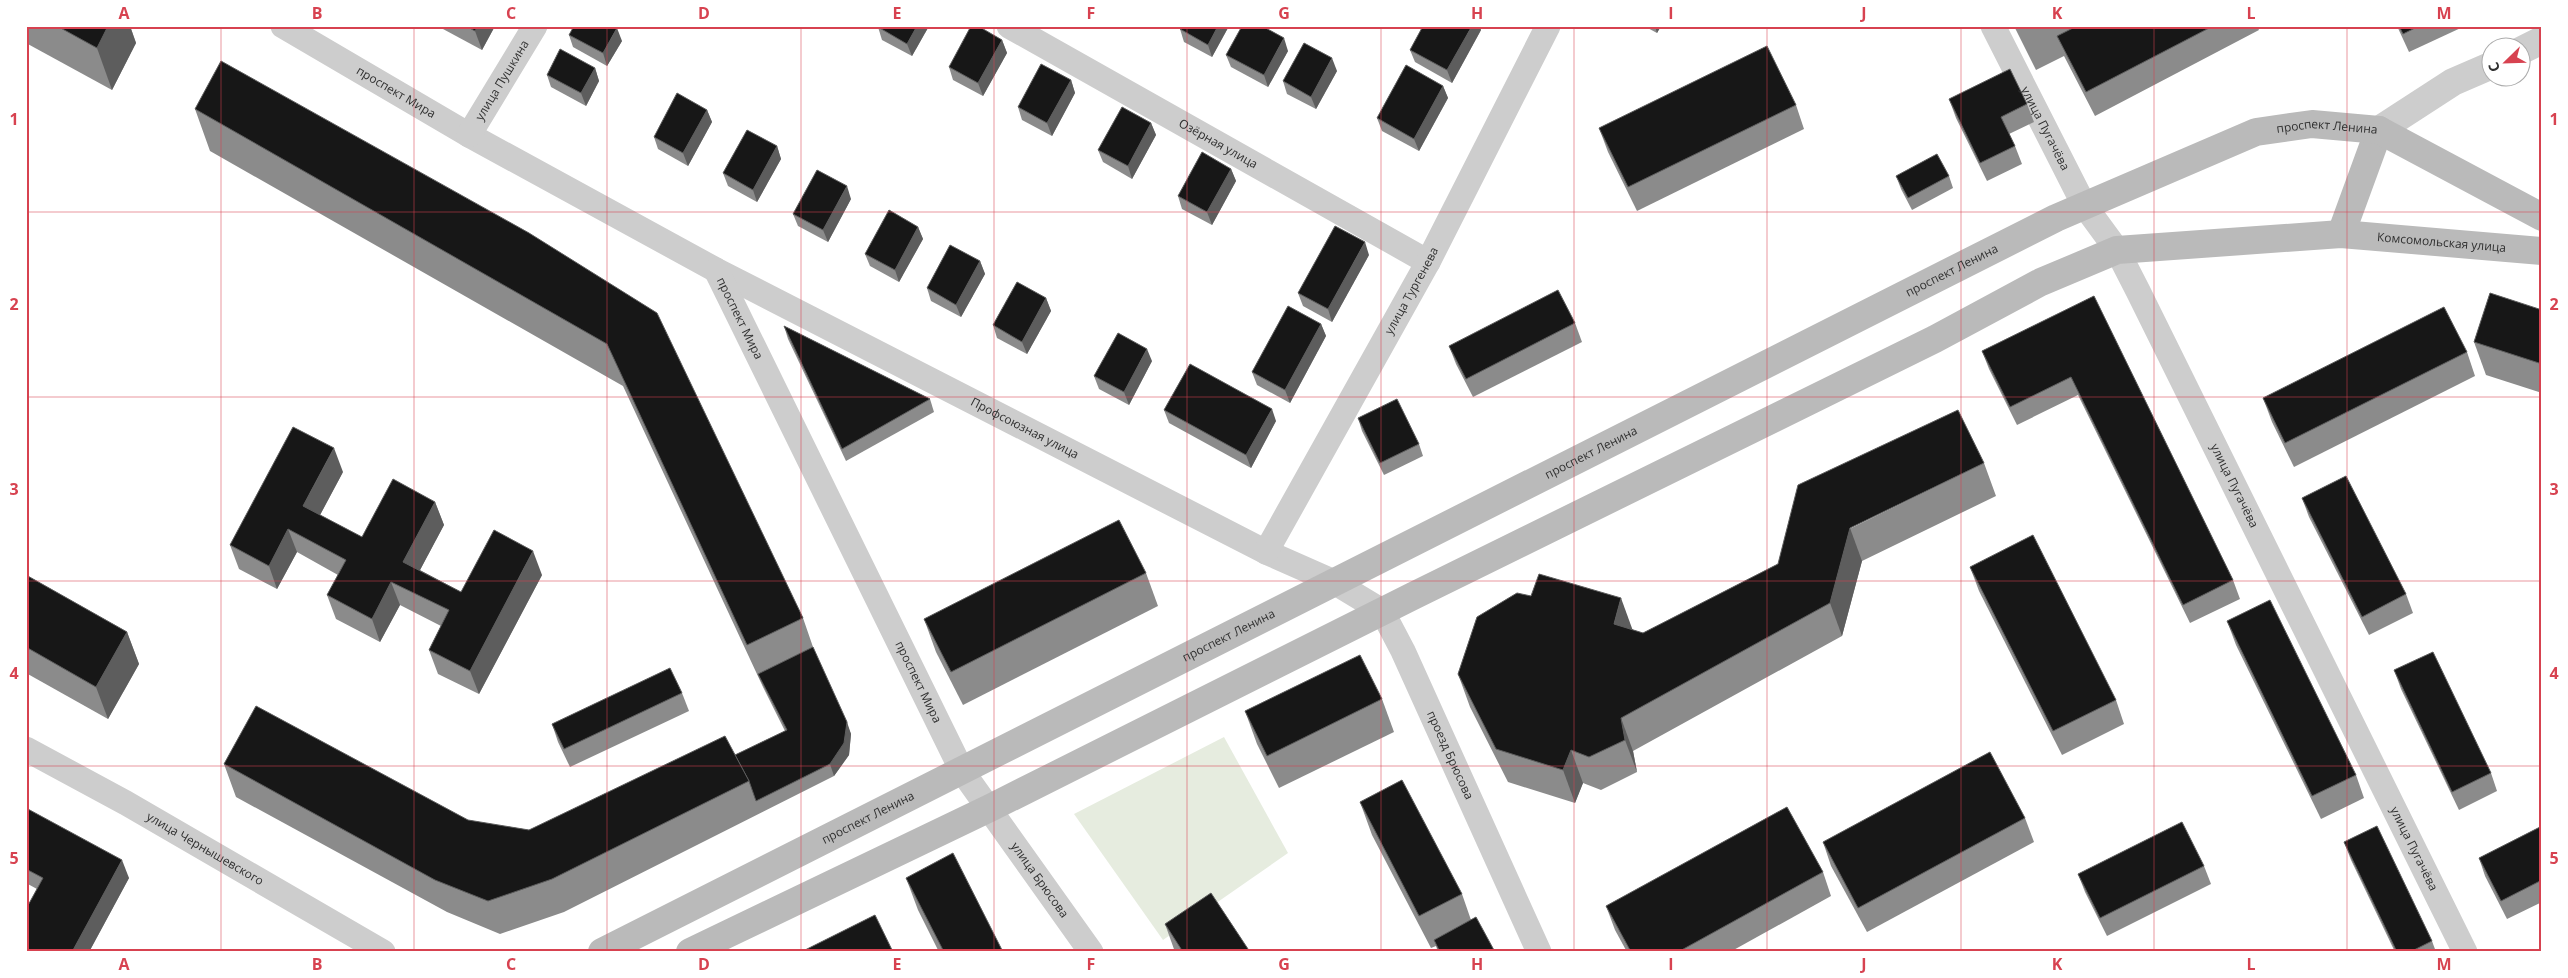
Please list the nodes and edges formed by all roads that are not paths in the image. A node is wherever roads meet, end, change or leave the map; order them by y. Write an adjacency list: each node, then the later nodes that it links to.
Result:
1 (283, 26): 10 (street, проспект Мира)
2 (535, 26): 10 (street, улица Пушкина)
3 (1009, 26): 16 (street, Озёрная улица)
4 (1548, 26): 16 (street, улица Тургенева)
5 (1993, 26): 11 (street, улица Пугачёва)
6 (2542, 40): 7 (street)
7 (2530, 46)
8 (2480, 70): 9 (street)
9 (2379, 130): 11 (main road, проспект Ленина); 12 (main road); 13 (main road, проспект Ленина)
10 (469, 135): 17 (street, проспект Мира)
11 (2084, 205): 14 (street, улица Пугачёва); 19 (main road, проспект Ленина)
12 (2542, 216)
13 (2341, 234): 14 (main road); 15 (main road, Комсомольская улица)
14 (2117, 250): 20 (main road); 29 (street, улица Пугачёва)
15 (2542, 251)
16 (1428, 262): 18 (street, улица Тургенева)
17 (716, 270): 18 (street, Профсоюзная улица); 22 (street, проспект Мира)
18 (1266, 552): 19 (street, Профсоюзная улица)
19 (1334, 582): 20 (street); 22 (main road, проспект Ленина)
20 (1382, 611): 23 (main road); 28 (street, проезд Брюсова)
21 (26, 749): 24 (street, улица Чернышевского)
22 (962, 771): 23 (street, проспект Мира); 25 (main road, проспект Ленина)
23 (990, 808): 26 (main road); 27 (street, улица Брюсова)
24 (383, 952)
25 (602, 952)
26 (690, 952)
27 (1091, 952)
28 (1539, 952)
29 (2465, 952)

